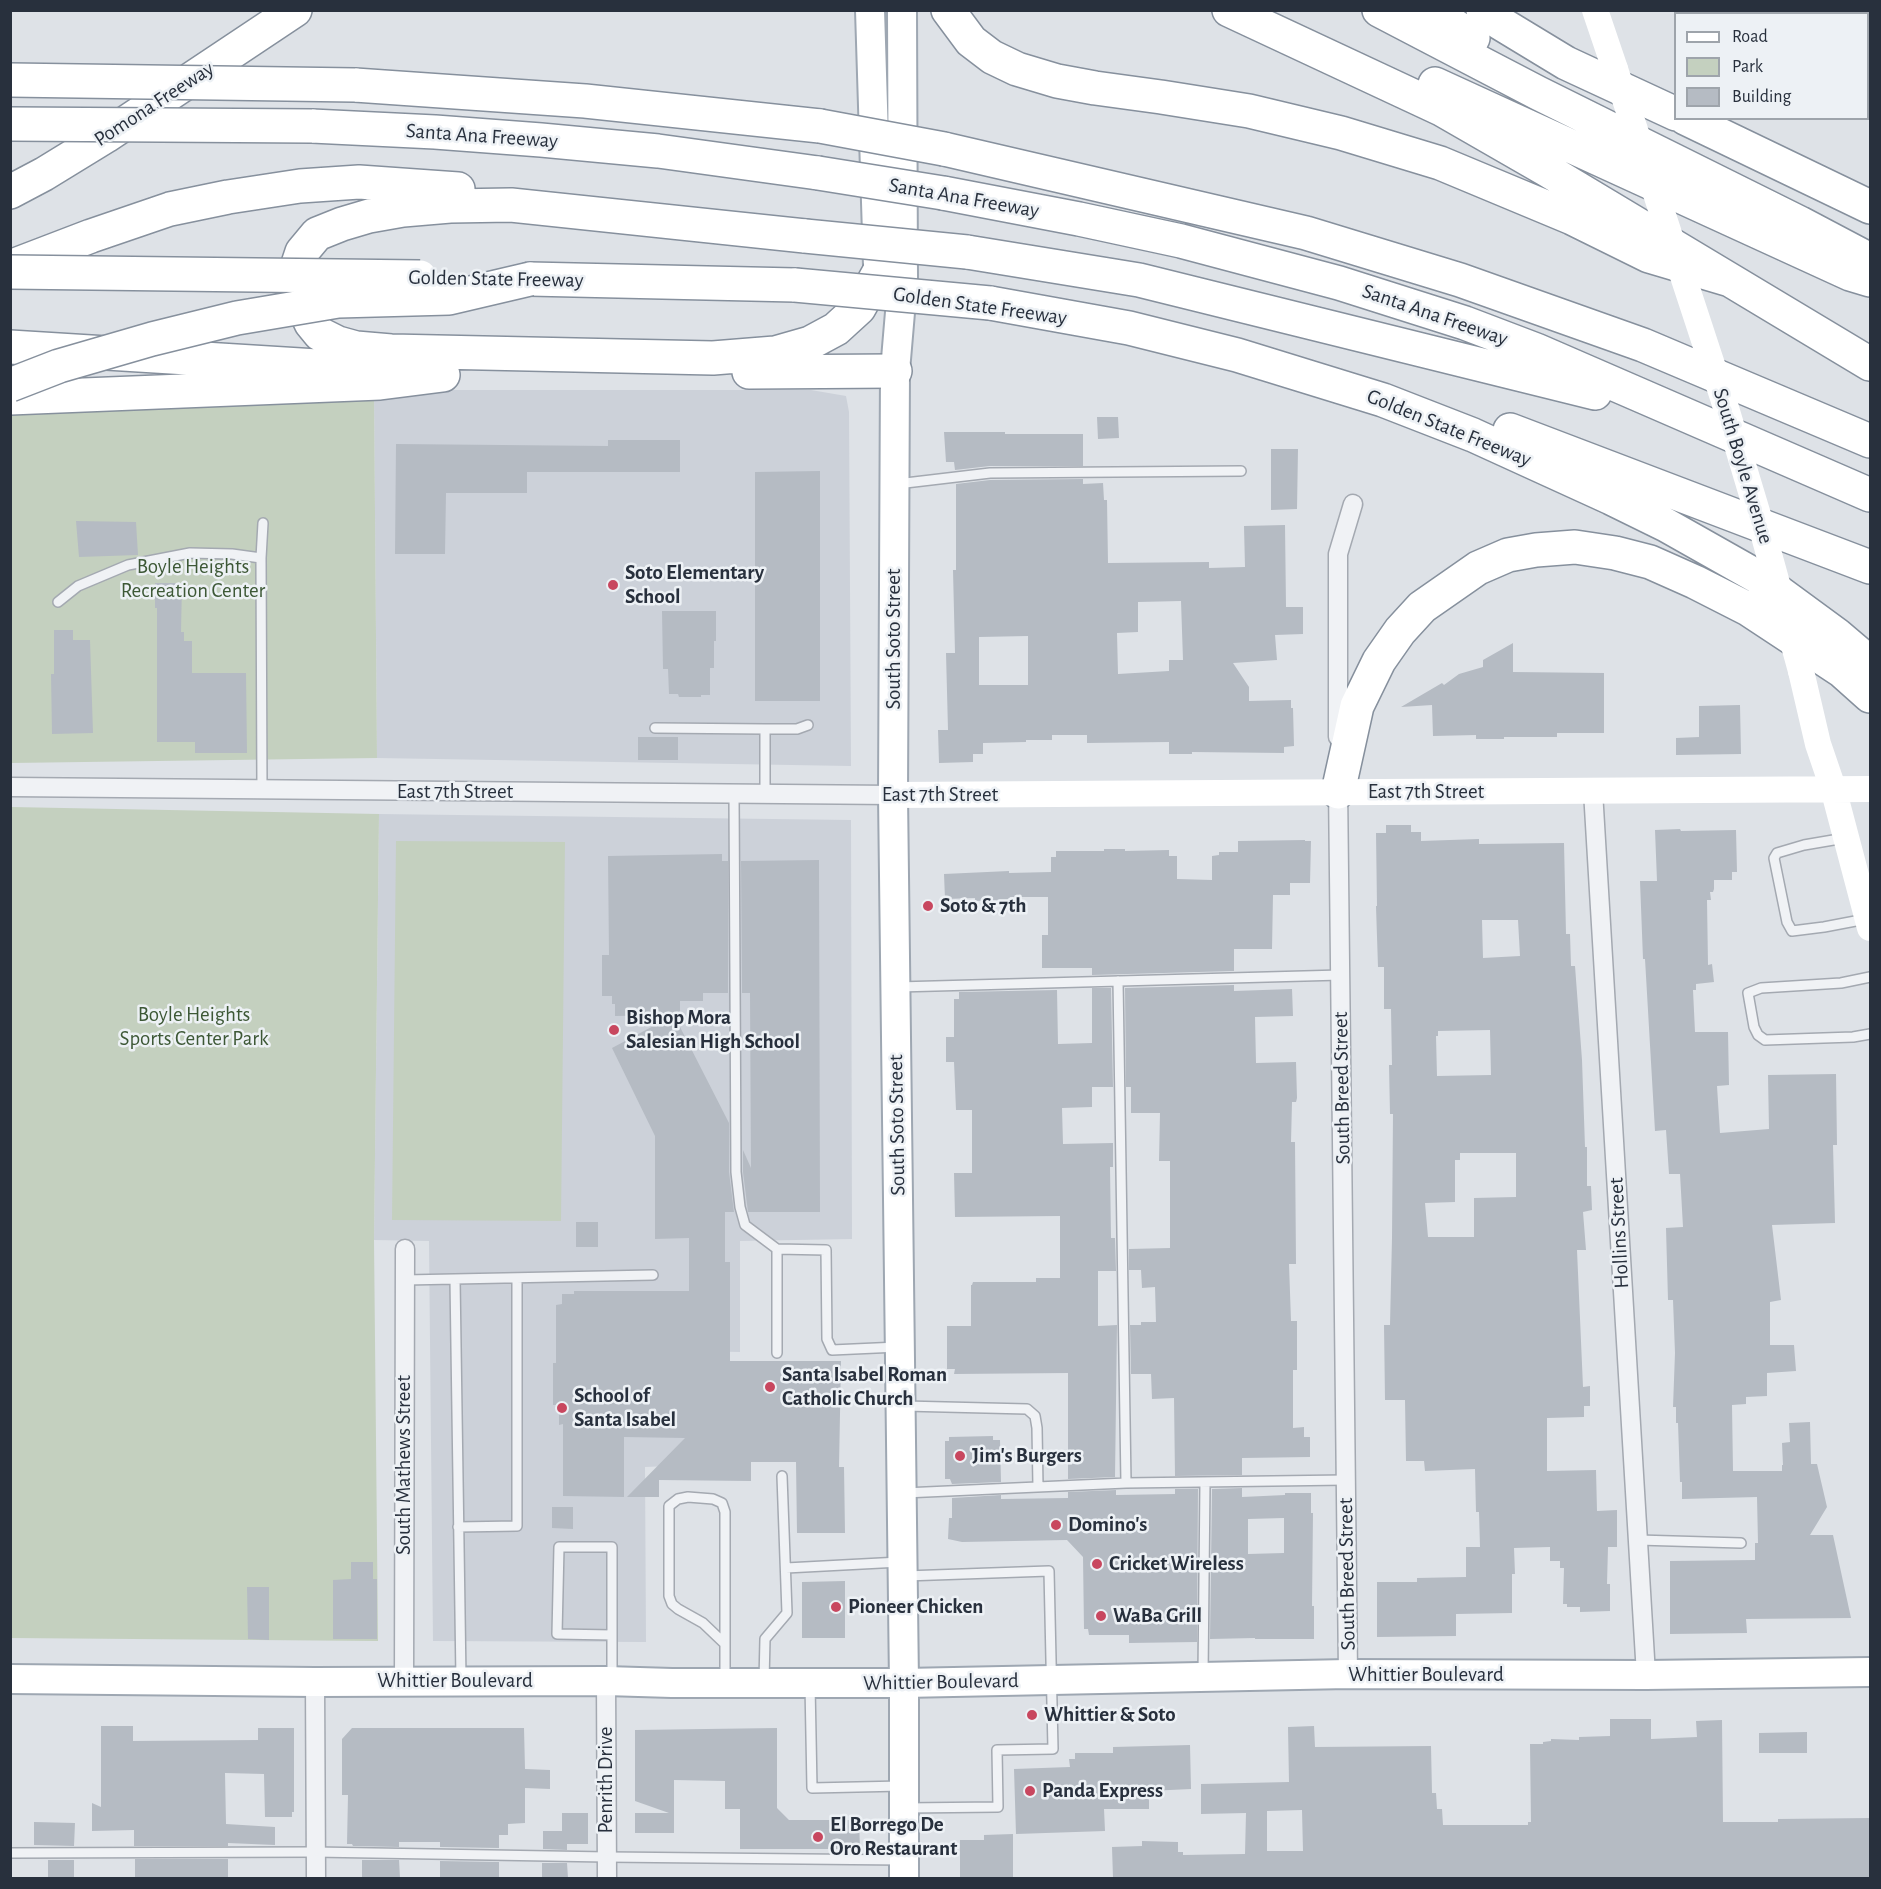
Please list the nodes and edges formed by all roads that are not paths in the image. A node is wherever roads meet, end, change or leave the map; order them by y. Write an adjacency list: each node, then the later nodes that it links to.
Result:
1 (295, 10): 16 (highway, Pomona Freeway)
2 (870, 10): 22 (main road, South Soto Street)
3 (902, 10): 28 (main road, South Soto Street)
4 (948, 10): 24 (highway)
5 (1229, 10): 24 (highway)
6 (1266, 10): 25 (highway)
7 (1379, 10): 12 (highway)
8 (1431, 10): 12 (highway)
9 (1483, 10): 13 (highway)
10 (1595, 10): 49 (main road, South Boyle Avenue, bridge)
11 (10, 80): 34 (highway, Santa Ana Freeway, bridge)
12 (1538, 93): 19 (highway)
13 (1674, 113)
14 (1689, 120): 17 (highway)
15 (10, 124): 33 (highway, Santa Ana Freeway, bridge)
16 (10, 192)
17 (1870, 207)
18 (805, 236): 20 (highway); 22 (highway); 33 (highway, bridge)
19 (1870, 260)
20 (10, 267)
21 (10, 272): 23 (highway, Golden State Freeway, bridge)
22 (878, 274): 28 (main road, South Soto Street)
23 (530, 279): 30 (highway, bridge); 32 (highway, Golden State Freeway, bridge)
24 (1730, 280): 27 (highway)
25 (1870, 280)
26 (10, 347): 29 (highway)
27 (1870, 364)
28 (895, 371): 29 (highway); 36 (main road, South Soto Street)
29 (443, 375): 31 (highway)
30 (10, 385)
31 (10, 398)
32 (1383, 400): 41 (highway); 43 (highway, Golden State Freeway)
33 (1684, 415): 37 (highway, Santa Ana Freeway)
34 (1870, 441)
35 (1241, 471): 36 (lane)
36 (894, 484): 56 (main road, South Soto Street)
37 (1870, 495)
38 (1353, 504): 53 (street, South Breed Street)
39 (263, 523): 40 (lane)
40 (261, 558): 42 (lane); 51 (lane)
41 (1870, 567)
42 (58, 602)
43 (1870, 663)
44 (1870, 696): 53 (highway)
45 (808, 725): 47 (lane)
46 (655, 728): 47 (lane)
47 (765, 729): 55 (lane)
48 (10, 787): 51 (street, East 7th Street)
49 (1833, 788): 50 (main road, East 7th Street); 52 (main road, East 7th Street); 57 (main road, South Boyle Avenue)
50 (1870, 789)
51 (262, 790): 54 (street, East 7th Street)
52 (1593, 791): 53 (main road, East 7th Street); 80 (street, Hollins Street)
53 (1338, 792): 56 (main road, East 7th Street); 59 (street, South Breed Street)
54 (735, 794): 55 (street, East 7th Street); 65 (lane)
55 (765, 795): 56 (street, East 7th Street)
56 (893, 795): 62 (main road, South Soto Street)
57 (1846, 838): 58 (main road, South Boyle Avenue); 58 (lane)
58 (1869, 923)
59 (1341, 975): 61 (lane); 74 (street, South Breed Street)
60 (1870, 977): 63 (lane)
61 (1118, 981): 62 (lane); 76 (lane)
62 (895, 987): 70 (main road, South Soto Street)
63 (1870, 1034)
64 (405, 1249): 69 (street, South Mathews Street)
65 (777, 1249): 70 (lane); 71 (lane)
66 (653, 1275): 67 (lane)
67 (517, 1278): 68 (lane); 79 (lane)
68 (455, 1279): 69 (lane); 79 (lane)
69 (405, 1280): 95 (street, South Mathews Street)
70 (900, 1347): 72 (main road, South Soto Street)
71 (777, 1353)
72 (901, 1406): 77 (lane); 78 (main road, South Soto Street)
73 (782, 1476): 82 (lane)
74 (1346, 1480): 75 (lane); 87 (street, South Breed Street)
75 (1205, 1482): 76 (lane); 89 (lane)
76 (1126, 1483): 77 (lane)
77 (1038, 1487): 78 (lane)
78 (902, 1493): 83 (main road, South Soto Street)
79 (458, 1527): 92 (lane)
80 (1638, 1540): 81 (lane); 88 (street, Hollins Street)
81 (1741, 1543)
82 (786, 1568): 83 (lane); 97 (lane)
83 (903, 1569): 91 (lane); 99 (main road, South Soto Street)
84 (612, 1635): 84 (lane); 93 (lane)
85 (724, 1644): 85 (lane); 96 (lane)
86 (1870, 1672): 88 (main road, Whittier Boulevard)
87 (1348, 1674): 88 (main road, Whittier Boulevard); 89 (main road, Whittier Boulevard)
88 (1646, 1675)
89 (1203, 1677): 91 (main road, Whittier Boulevard)
90 (10, 1679): 94 (main road, Whittier Boulevard)
91 (1052, 1680): 99 (main road, Whittier Boulevard); 100 (lane)
92 (461, 1681): 93 (main road, Whittier Boulevard); 95 (main road, Whittier Boulevard)
93 (609, 1681): 96 (main road, Whittier Boulevard); 103 (street, Penrith Drive)
94 (315, 1682): 95 (main road, Whittier Boulevard); 102 (street)
95 (404, 1682)
96 (725, 1683): 97 (main road, Whittier Boulevard)
97 (764, 1683): 98 (main road, Whittier Boulevard)
98 (810, 1683): 99 (main road, Whittier Boulevard); 100 (lane)
99 (904, 1683): 100 (main road, South Soto Street)
100 (904, 1797): 104 (main road, South Soto Street)
101 (10, 1852): 102 (lane)
102 (315, 1852): 103 (lane); 105 (street)
103 (607, 1857): 104 (lane); 106 (street, Penrith Drive)
104 (904, 1869)
105 (315, 1878)
106 (607, 1878)

